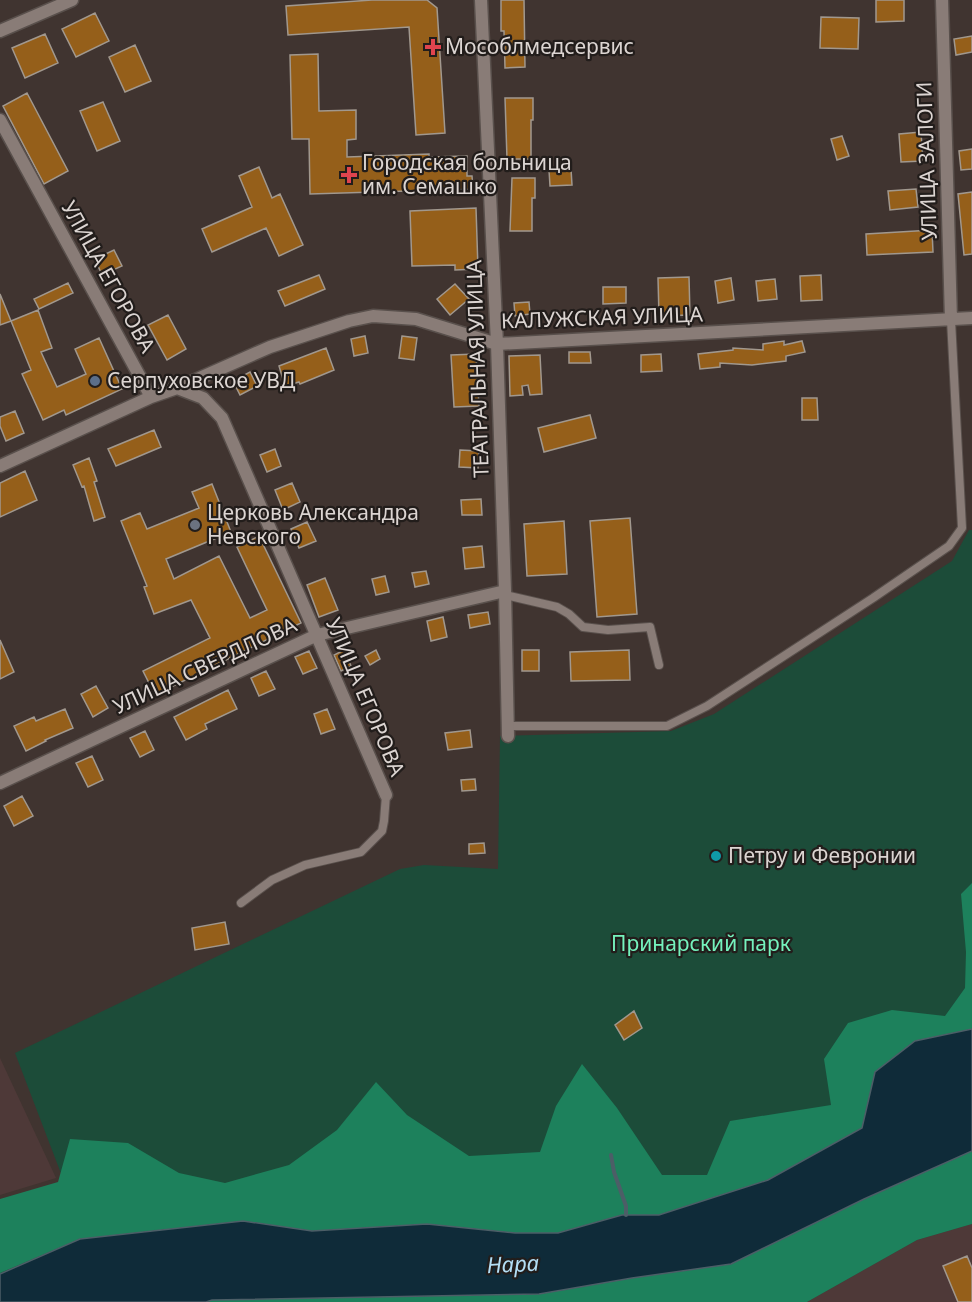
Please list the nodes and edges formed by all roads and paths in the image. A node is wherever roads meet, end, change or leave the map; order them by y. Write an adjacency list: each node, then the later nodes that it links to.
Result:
1 (72, 0): 4 (street)
2 (481, 0): 8 (street, ТЕАТРАЛЬНАЯ УЛИЦА)
3 (942, 0): 7 (street, УЛИЦА ЗАЛОГИ)
4 (0, 31)
5 (0, 120): 10 (street, УЛИЦА ЕГОРОВА)
6 (972, 318): 7 (street, КАЛУЖСКАЯ УЛИЦА)
7 (951, 320): 8 (street, КАЛУЖСКАЯ УЛИЦА); 15 (lane)
8 (497, 344): 9 (street, КАЛУЖСКАЯ УЛИЦА); 12 (street, ТЕАТРАЛЬНАЯ УЛИЦА)
9 (177, 388): 10 (street); 13 (street, УЛИЦА ЕГОРОВА)
10 (151, 397): 11 (street)
11 (0, 466)
12 (506, 593): 13 (street, УЛИЦА СВЕРДЛОВА); 14 (lane); 15 (street, ТЕАТРАЛЬНАЯ УЛИЦА)
13 (317, 635): 16 (street, УЛИЦА СВЕРДЛОВА); 17 (street, УЛИЦА ЕГОРОВА)
14 (659, 665)
15 (508, 731)
16 (0, 783)
17 (386, 795): 18 (lane)
18 (241, 903)

